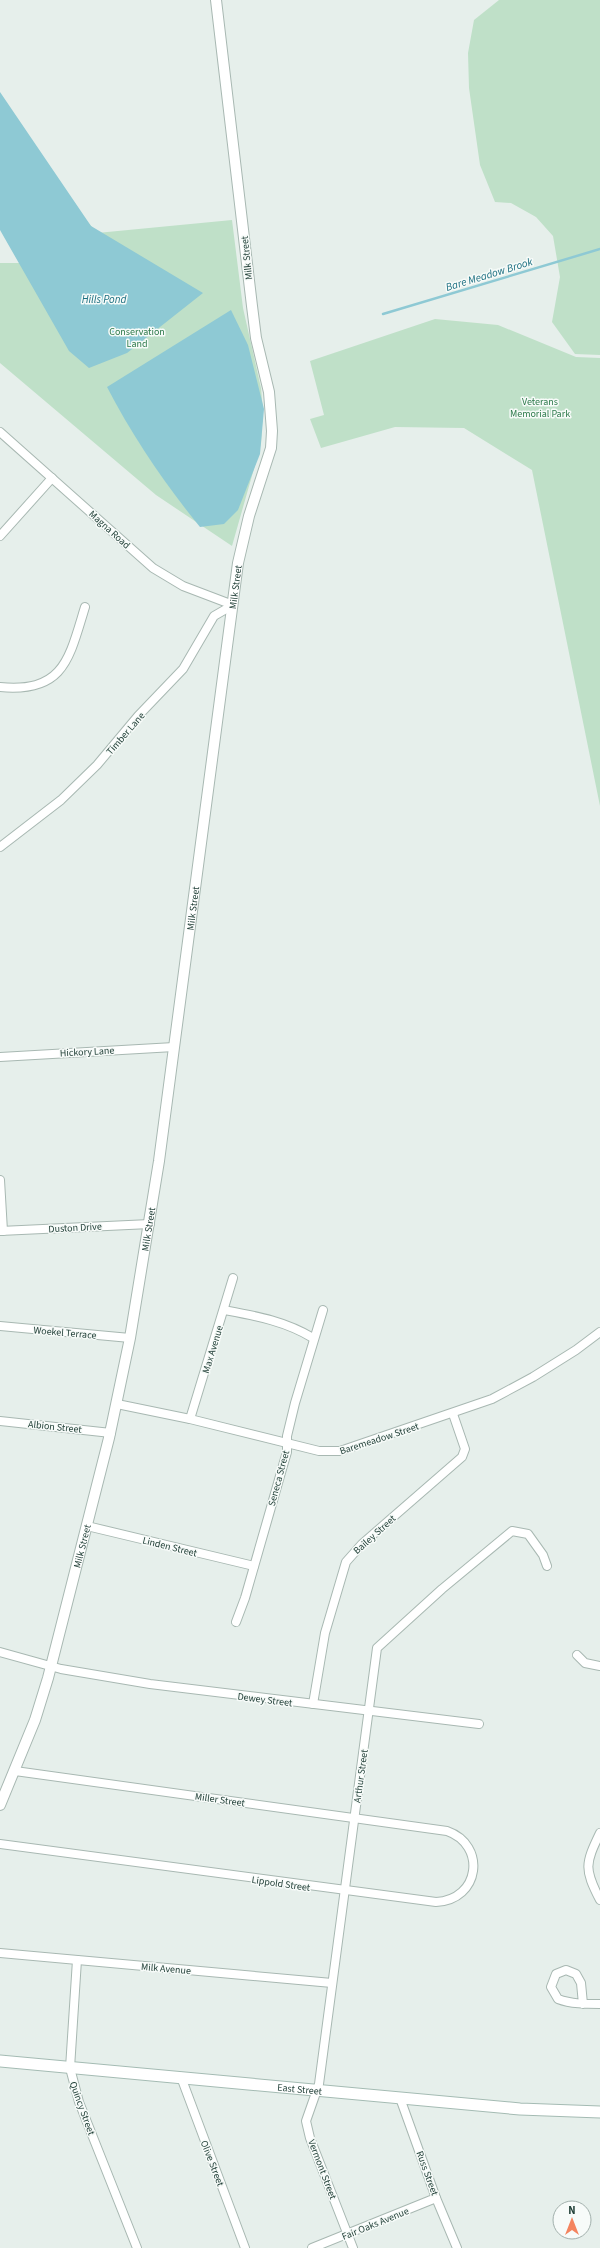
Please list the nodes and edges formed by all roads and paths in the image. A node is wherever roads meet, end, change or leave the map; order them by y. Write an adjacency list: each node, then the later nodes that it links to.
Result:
1 (216, 0): 5 (street, Milk Street)
2 (0, 432): 3 (street, Magna Road)
3 (52, 478): 4 (street); 5 (street, Magna Road)
4 (0, 536)
5 (233, 605): 8 (street, Timber Lane); 9 (street, Milk Street)
6 (85, 607): 7 (street)
7 (0, 687)
8 (0, 846)
9 (174, 1047): 10 (street, Hickory Lane); 12 (street, Milk Street)
10 (0, 1057)
11 (0, 1180): 13 (street)
12 (150, 1224): 13 (street, Duston Drive); 19 (street, Milk Street)
13 (2, 1231)
14 (233, 1278): 15 (street, Max Avenue)
15 (224, 1310): 20 (street); 23 (street, Max Avenue)
16 (323, 1310): 20 (street, Seneca Street)
17 (0, 1326): 19 (street, Woekel Terrace)
18 (600, 1332): 22 (street, Baremeadow Street)
19 (130, 1338): 21 (street, Milk Street)
20 (313, 1338): 26 (street, Seneca Street)
21 (117, 1404): 23 (street, Baremeadow Street); 25 (street, Milk Street)
22 (453, 1414): 26 (street, Baremeadow Street); 35 (street, Bailey Street)
23 (190, 1419): 26 (street, Baremeadow Street)
24 (0, 1421): 25 (street, Albion Street)
25 (111, 1433): 27 (street, Milk Street)
26 (287, 1443): 28 (street, Seneca Street)
27 (87, 1526): 28 (street, Linden Street); 34 (street, Milk Street)
28 (254, 1566): 30 (street, Seneca Street)
29 (547, 1566): 36 (street, Arthur Street)
30 (236, 1622)
31 (0, 1652): 34 (street, Dewey Street)
32 (577, 1655): 33 (street)
33 (600, 1666)
34 (51, 1667): 35 (street, Dewey Street); 38 (street, Milk Street)
35 (314, 1704): 36 (street, Dewey Street)
36 (369, 1712): 37 (street, Dewey Street); 40 (street, Arthur Street)
37 (479, 1724)
38 (15, 1771): 39 (street, Milk Street); 40 (street, Miller Street)
39 (0, 1805)
40 (354, 1818): 41 (street, Miller Street); 44 (street, Arthur Street)
41 (426, 1828): 44 (street, Lippold Street)
42 (599, 1838): 45 (street)
43 (0, 1844): 44 (street, Lippold Street)
44 (345, 1891): 48 (street, Arthur Street)
45 (600, 1900)
46 (0, 1953): 47 (street, Milk Avenue)
47 (77, 1960): 48 (street, Milk Avenue); 52 (street, Quincy Street)
48 (332, 1984): 54 (street, Arthur Street)
49 (583, 2004): 49 (street); 50 (street)
50 (600, 2004)
51 (0, 2061): 52 (main road, East Street)
52 (70, 2067): 53 (main road, East Street); 59 (street, Quincy Street)
53 (181, 2078): 54 (main road, East Street); 60 (street, Olive Street)
54 (317, 2090): 55 (main road, East Street); 58 (street, Vermont Street)
55 (400, 2098): 56 (main road, East Street); 57 (street, Russ Street)
56 (600, 2112)
57 (436, 2198): 58 (street, Fair Oaks Avenue); 63 (street, Russ Street)
58 (347, 2234): 61 (street, Fair Oaks Avenue); 62 (street, Vermont Street)
59 (137, 2248)
60 (246, 2248)
61 (312, 2248)
62 (353, 2248)
63 (457, 2248)

